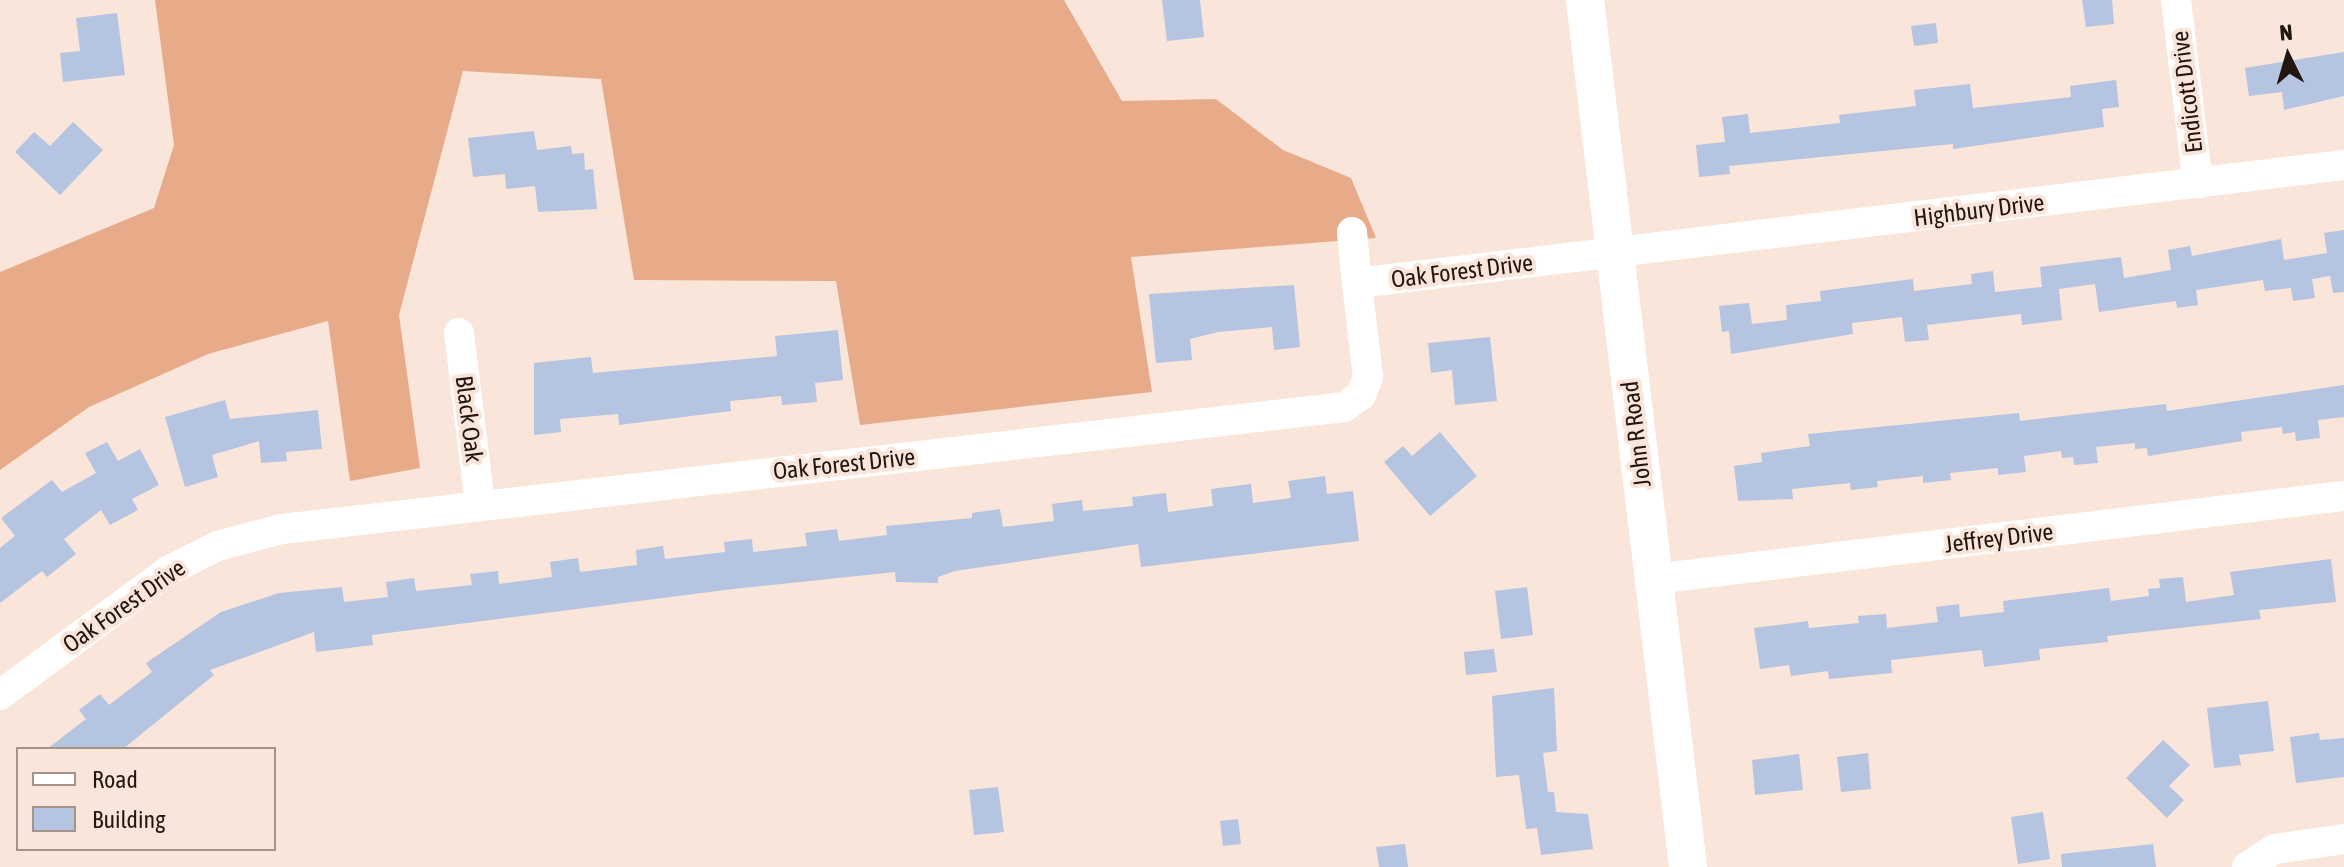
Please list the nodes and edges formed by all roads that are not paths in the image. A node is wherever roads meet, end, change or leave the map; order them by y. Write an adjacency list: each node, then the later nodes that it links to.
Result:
1 (1585, 0): 6 (main road, John R Road)
2 (2176, 0): 4 (street, Endicott Drive)
3 (2344, 165): 4 (street, Highbury Drive)
4 (2198, 184): 6 (street, Highbury Drive)
5 (1352, 232): 7 (street)
6 (1615, 253): 7 (street, Oak Forest Drive); 11 (main road, John R Road)
7 (1357, 283): 10 (street, Oak Forest Drive)
8 (459, 333): 10 (street, Black Oak)
9 (2344, 496): 11 (street, Jeffrey Drive)
10 (480, 505): 12 (street, Oak Forest Drive)
11 (1654, 579): 15 (main road, John R Road)
12 (0, 695)
13 (2344, 839): 14 (street)
14 (2249, 865)
15 (1688, 867)

